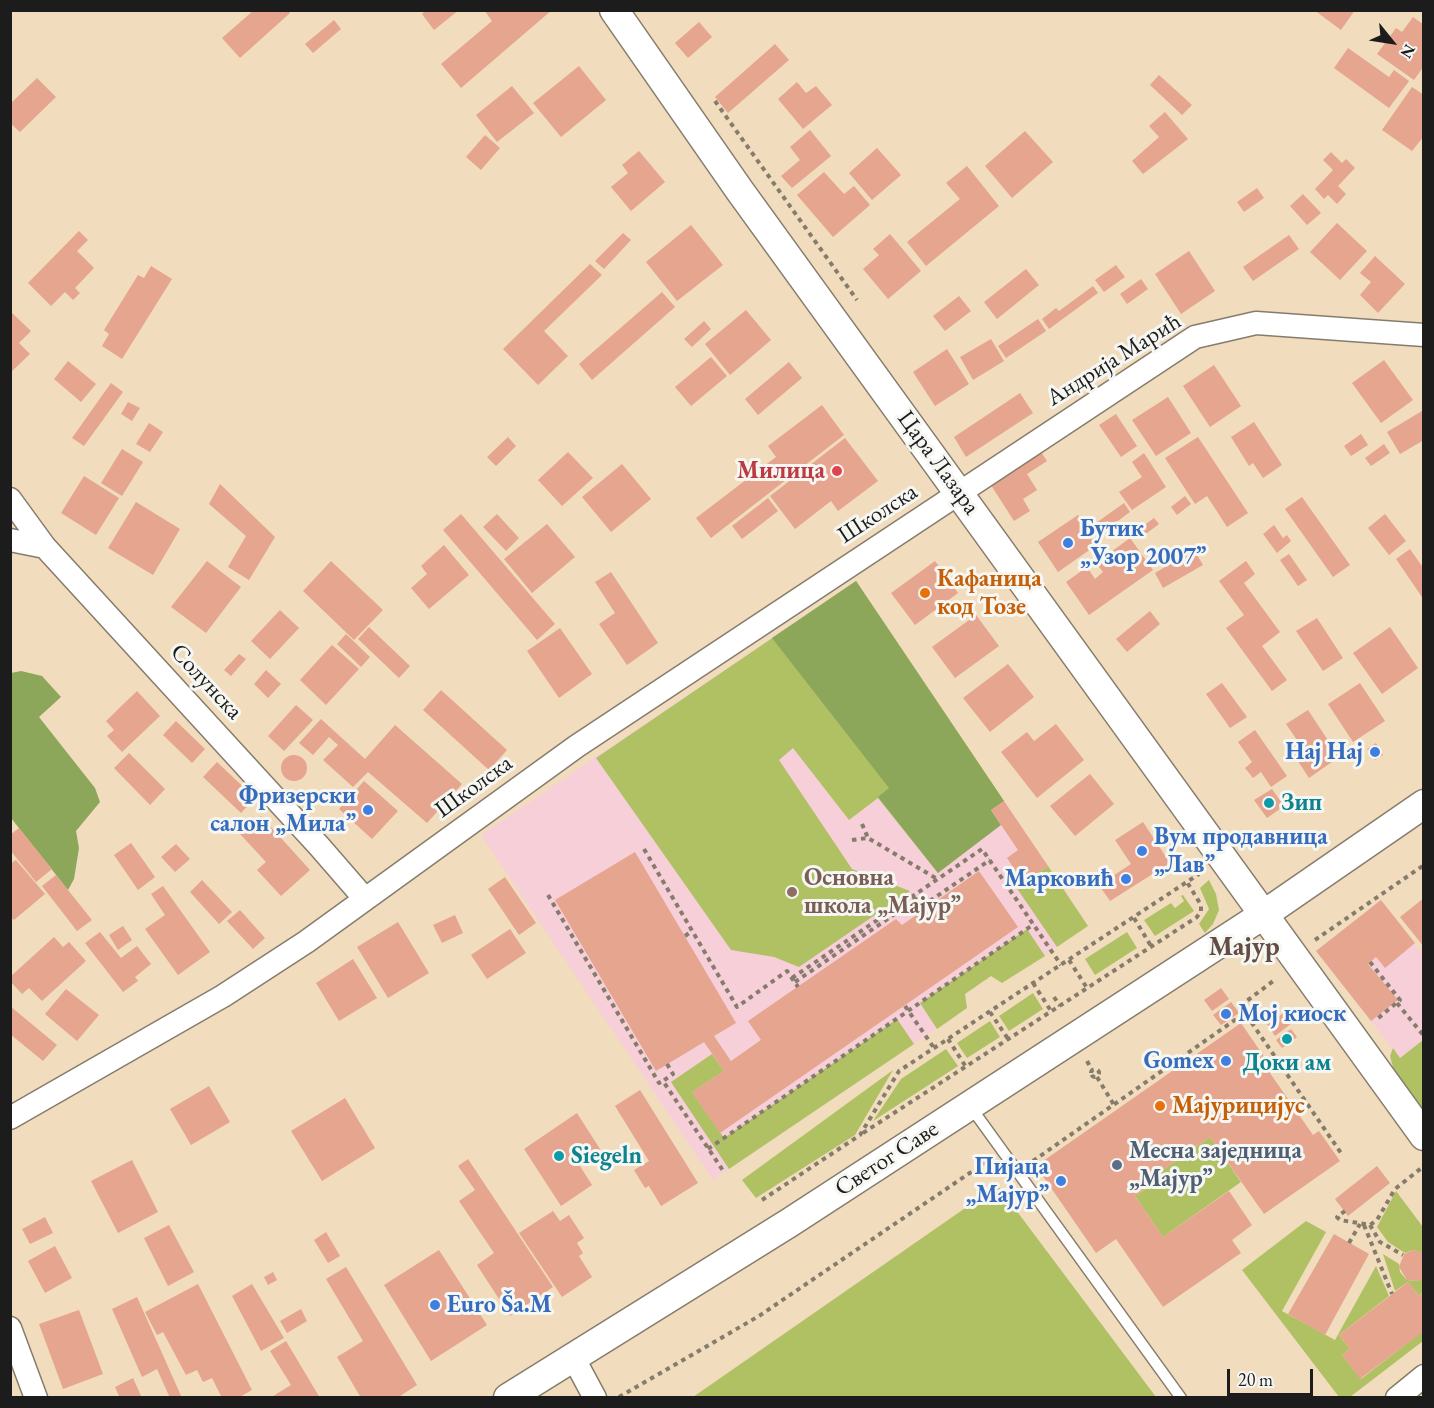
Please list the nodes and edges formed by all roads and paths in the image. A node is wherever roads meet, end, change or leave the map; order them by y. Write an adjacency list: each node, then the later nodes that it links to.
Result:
1 (614, 10): 3 (street, Цара Лазара)
2 (1424, 335): 3 (street, Андрија Марић)
3 (959, 493): 12 (street, Цара Лазара); 18 (street, Школска)
4 (10, 499): 6 (street, Солунска)
5 (10, 540): 6 (street)
6 (45, 547): 18 (street, Солунска)
7 (1424, 804): 20 (street, Светог Саве)
8 (862, 824): 9 (path)
9 (868, 838): 10 (path); 15 (path)
10 (852, 840)
11 (644, 849): 23 (path)
12 (1222, 859): 16 (path); 20 (street, Цара Лазара)
13 (990, 860): 15 (path); 19 (path); 22 (path)
14 (1424, 865): 25 (path)
15 (939, 880): 23 (path)
16 (1187, 882): 21 (path); 26 (path)
17 (548, 895): 49 (path)
18 (365, 899): 52 (street, Школска)
19 (915, 911)
20 (1263, 915): 29 (street, Цара Лазара); 50 (street, Светог Саве)
21 (1134, 918): 26 (path); 27 (path)
22 (1034, 924): 30 (path); 37 (path)
23 (692, 931): 24 (path)
24 (685, 936)
25 (1317, 938)
26 (1151, 946): 32 (path)
27 (1069, 960): 30 (path); 32 (path)
28 (1370, 962): 34 (path)
29 (1298, 963): 40 (path); 54 (street, Цара Лазара)
30 (1061, 965): 31 (path)
31 (1033, 984): 38 (path); 39 (path)
32 (1087, 988): 36 (path)
33 (1054, 997): 36 (path)
34 (1397, 1003): 41 (path); 42 (path)
35 (905, 1006): 37 (path)
36 (1060, 1006): 38 (path)
37 (908, 1011): 45 (path); 55 (path)
38 (1052, 1011): 44 (path)
39 (990, 1012): 43 (path); 44 (path)
40 (1245, 1013): 51 (path); 57 (path)
41 (1373, 1023)
42 (1424, 1036)
43 (948, 1039): 45 (path); 47 (path)
44 (1008, 1039): 47 (path)
45 (934, 1048): 53 (path)
46 (667, 1064): 49 (path)
47 (966, 1066): 53 (path)
48 (1097, 1077): 51 (path)
49 (663, 1081): 55 (path)
50 (970, 1105): 56 (lane); 67 (street, Светог Саве)
51 (1114, 1105): 56 (path)
52 (12, 1115)
53 (860, 1135): 60 (path)
54 (1424, 1136)
55 (708, 1149): 59 (path)
56 (1003, 1151): 72 (path); 73 (lane)
57 (1343, 1156)
58 (1424, 1166): 62 (path)
59 (724, 1172)
60 (762, 1200)
61 (1345, 1211): 62 (path)
62 (1364, 1224): 63 (path); 64 (path); 65 (path)
63 (1349, 1243)
64 (1403, 1255)
65 (1392, 1294)
66 (10, 1328): 69 (street)
67 (573, 1357): 70 (street, Светог Саве); 71 (street)
68 (1424, 1376): 74 (street)
69 (36, 1398)
70 (508, 1398)
71 (595, 1398)
72 (617, 1398)
73 (1181, 1398)
74 (1397, 1398)

